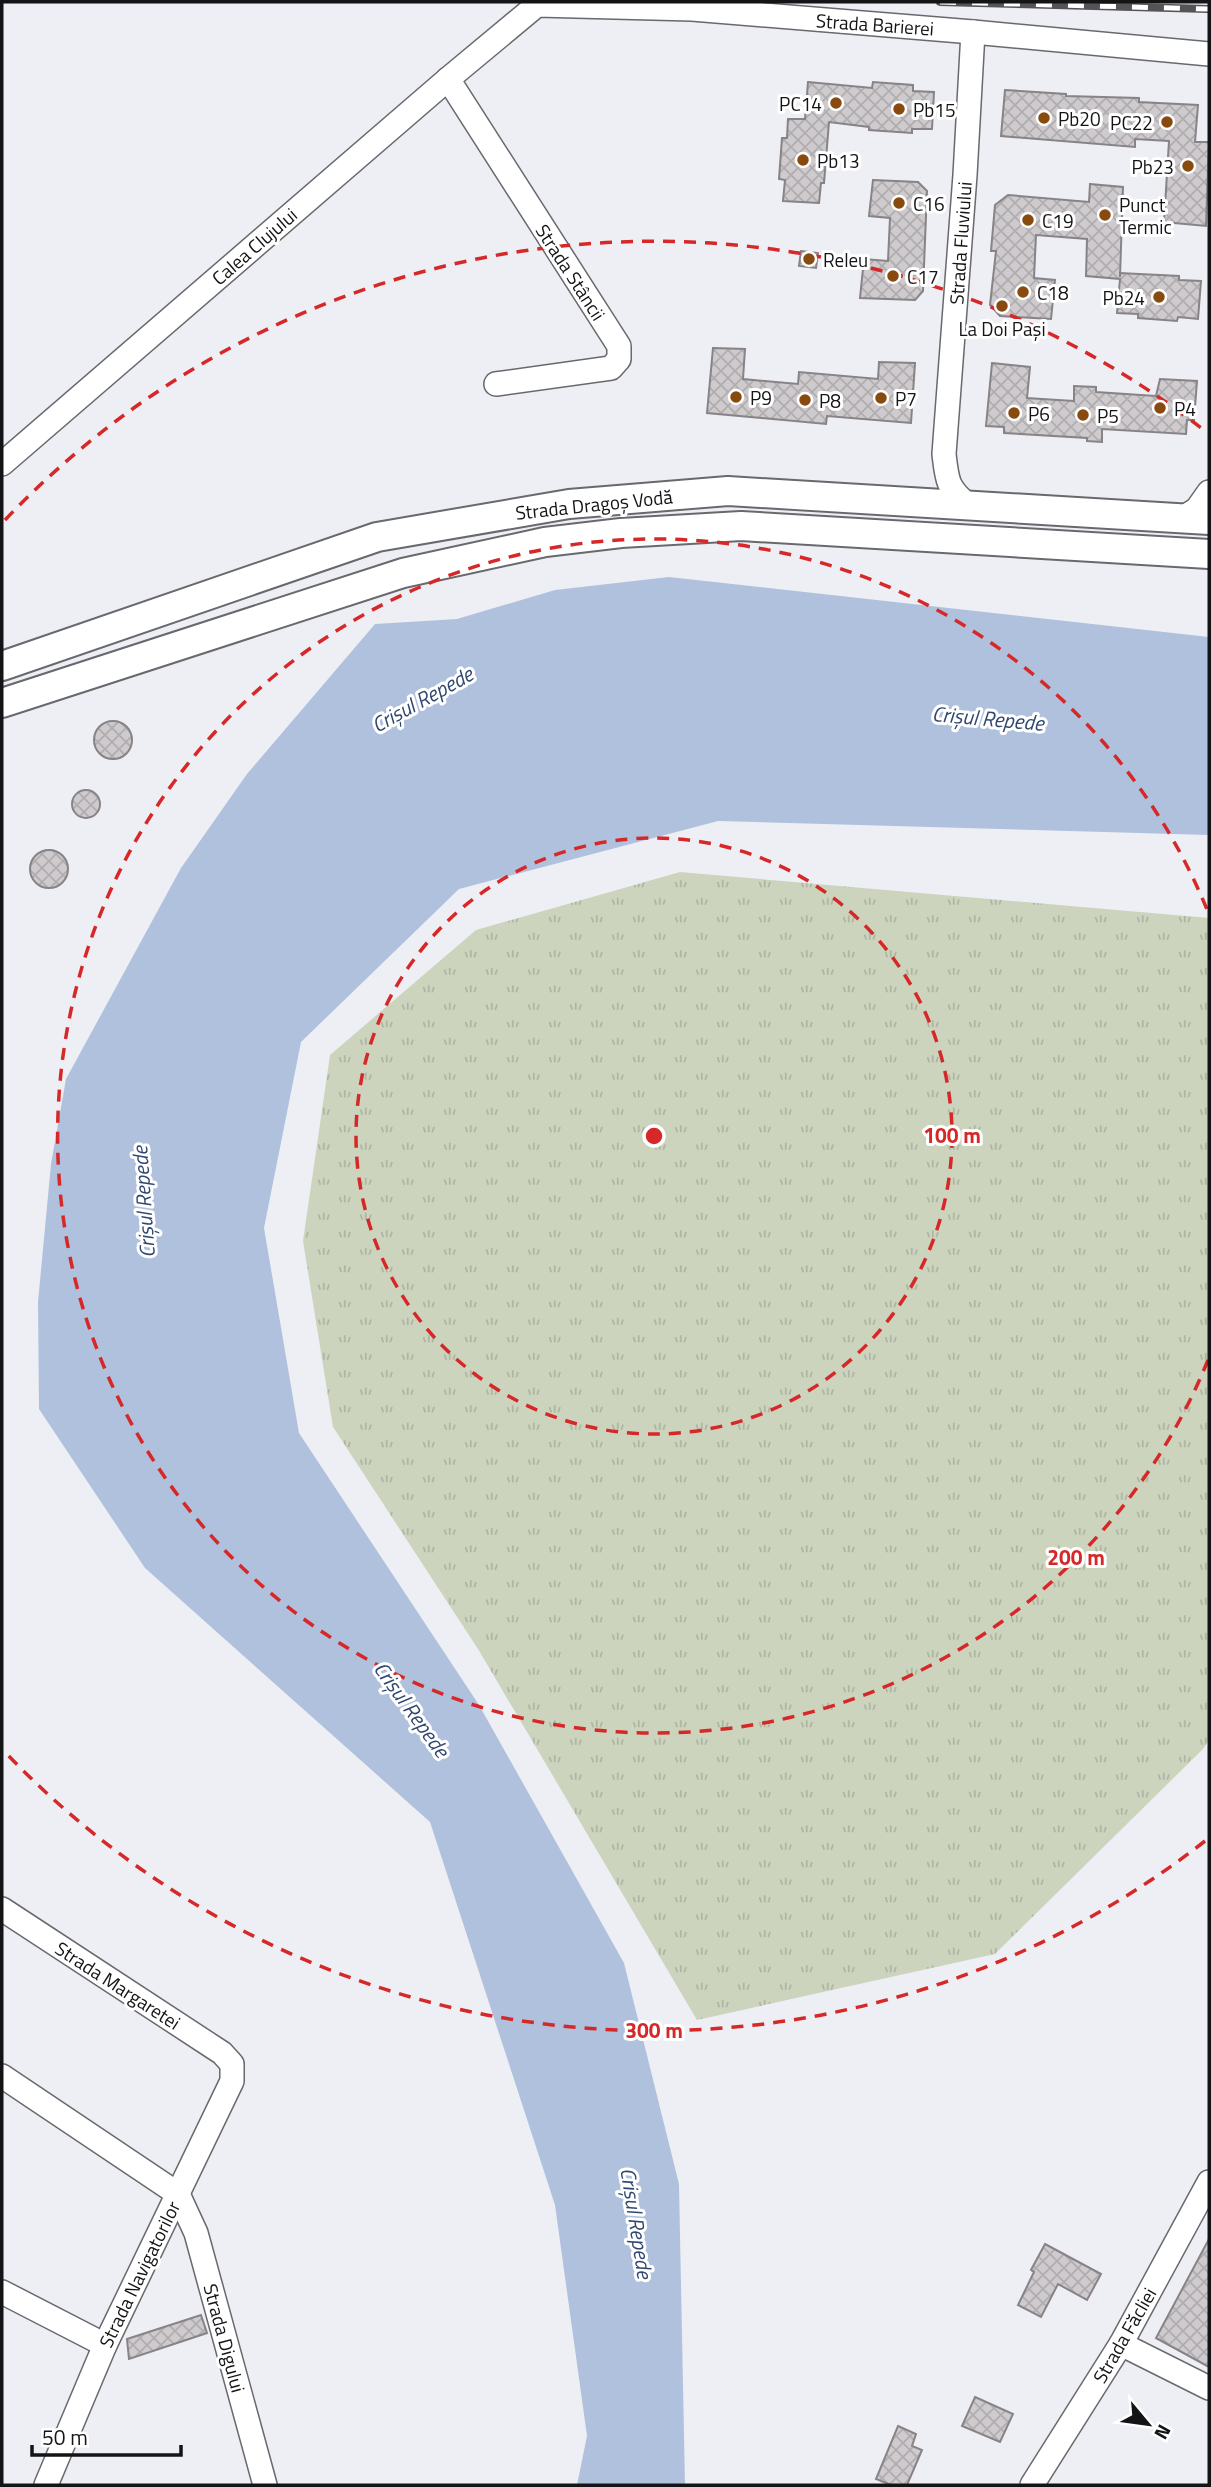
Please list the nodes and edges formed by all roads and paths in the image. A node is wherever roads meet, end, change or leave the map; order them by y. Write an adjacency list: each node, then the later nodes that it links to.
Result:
1 (507, 29): 2 (street, Strada Barierei); 4 (street, Calea Clujului)
2 (973, 32): 3 (street, Strada Barierei); 6 (street, Strada Fluviului)
3 (1209, 54)
4 (448, 79): 5 (street, Strada Stâncii); 7 (street, Calea Clujului)
5 (496, 384)
6 (944, 454): 9 (street); 10 (street)
7 (2, 464)
8 (1209, 492): 11 (street)
9 (917, 502): 10 (main road, Strada Dragoș Vodă); 13 (main road, Strada Dragoș Vodă)
10 (968, 505): 11 (main road, Strada Dragoș Vodă)
11 (1196, 519)
12 (1209, 554): 14 (main road, Strada Dragoș Vodă)
13 (2, 666)
14 (2, 704)
15 (2, 1909): 16 (street, Strada Margaretei)
16 (232, 2064): 19 (street, Strada Navigatorilor)
17 (2, 2076): 19 (street)
18 (1209, 2182): 21 (street, Strada Făcliei)
19 (178, 2194): 22 (street, Strada Navigatorilor); 25 (street, Strada Digului)
20 (2, 2292): 22 (street)
21 (1121, 2344): 23 (street); 26 (street, Strada Făcliei)
22 (105, 2345): 24 (street, Strada Navigatorilor)
23 (1209, 2388)
24 (53, 2480)
25 (265, 2485)
26 (1032, 2485)

